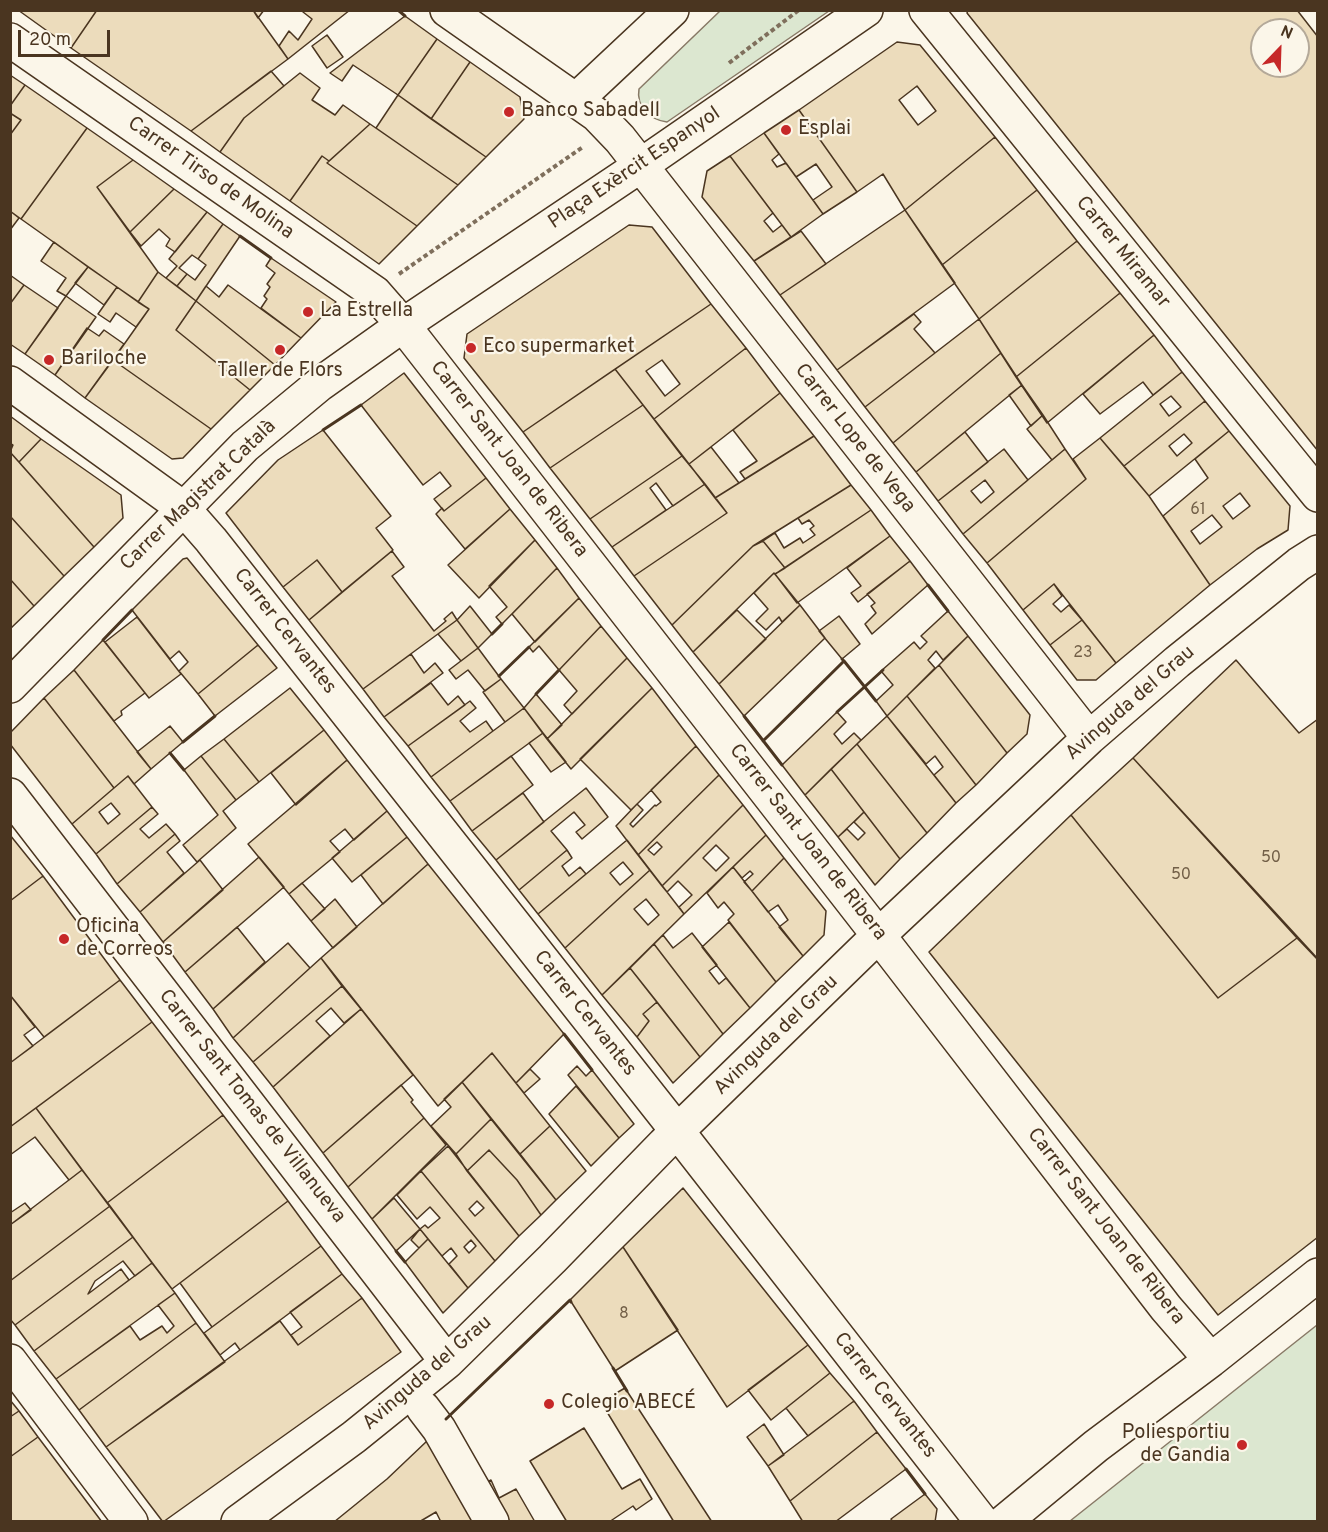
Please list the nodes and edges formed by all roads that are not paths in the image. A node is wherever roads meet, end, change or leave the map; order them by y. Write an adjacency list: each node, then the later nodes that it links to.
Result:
1 (447, 10): 6 (street, Carrer Lope de Vega)
2 (672, 10): 6 (street)
3 (866, 10): 7 (street, Plaça Exèrcit Espanyol)
4 (926, 10): 10 (street, Carrer Miramar)
5 (10, 40): 8 (street, Carrer Tirso de Molina)
6 (576, 100): 7 (street, Carrer Lope de Vega)
7 (640, 166): 8 (street, Plaça Exèrcit Espanyol); 14 (street, Carrer Lope de Vega)
8 (403, 325): 11 (street, Carrer Magistrat Català); 16 (street, Carrer Sant Joan de Ribera)
9 (10, 383): 11 (street, Carrer Cervantes)
10 (1317, 495)
11 (183, 508): 13 (street, Carrer Magistrat Català); 17 (street, Carrer Cervantes)
12 (1317, 552): 14 (street, Avinguda del Grau)
13 (10, 686)
14 (1089, 738): 16 (street, Avinguda del Grau)
15 (10, 795): 21 (street, Carrer Sant Tomas de Villanueva)
16 (879, 936): 17 (street, Avinguda del Grau); 19 (street, Carrer Sant Joan de Ribera)
17 (678, 1132): 21 (street, Avinguda del Grau); 26 (street, Carrer Cervantes)
18 (1317, 1275): 19 (street)
19 (1211, 1360): 27 (street)
20 (10, 1361): 23 (street)
21 (447, 1362): 24 (street, Avinguda del Grau)
22 (423, 1408): 25 (street)
23 (131, 1521)
24 (238, 1521)
25 (492, 1521)
26 (982, 1521)
27 (1004, 1521)

